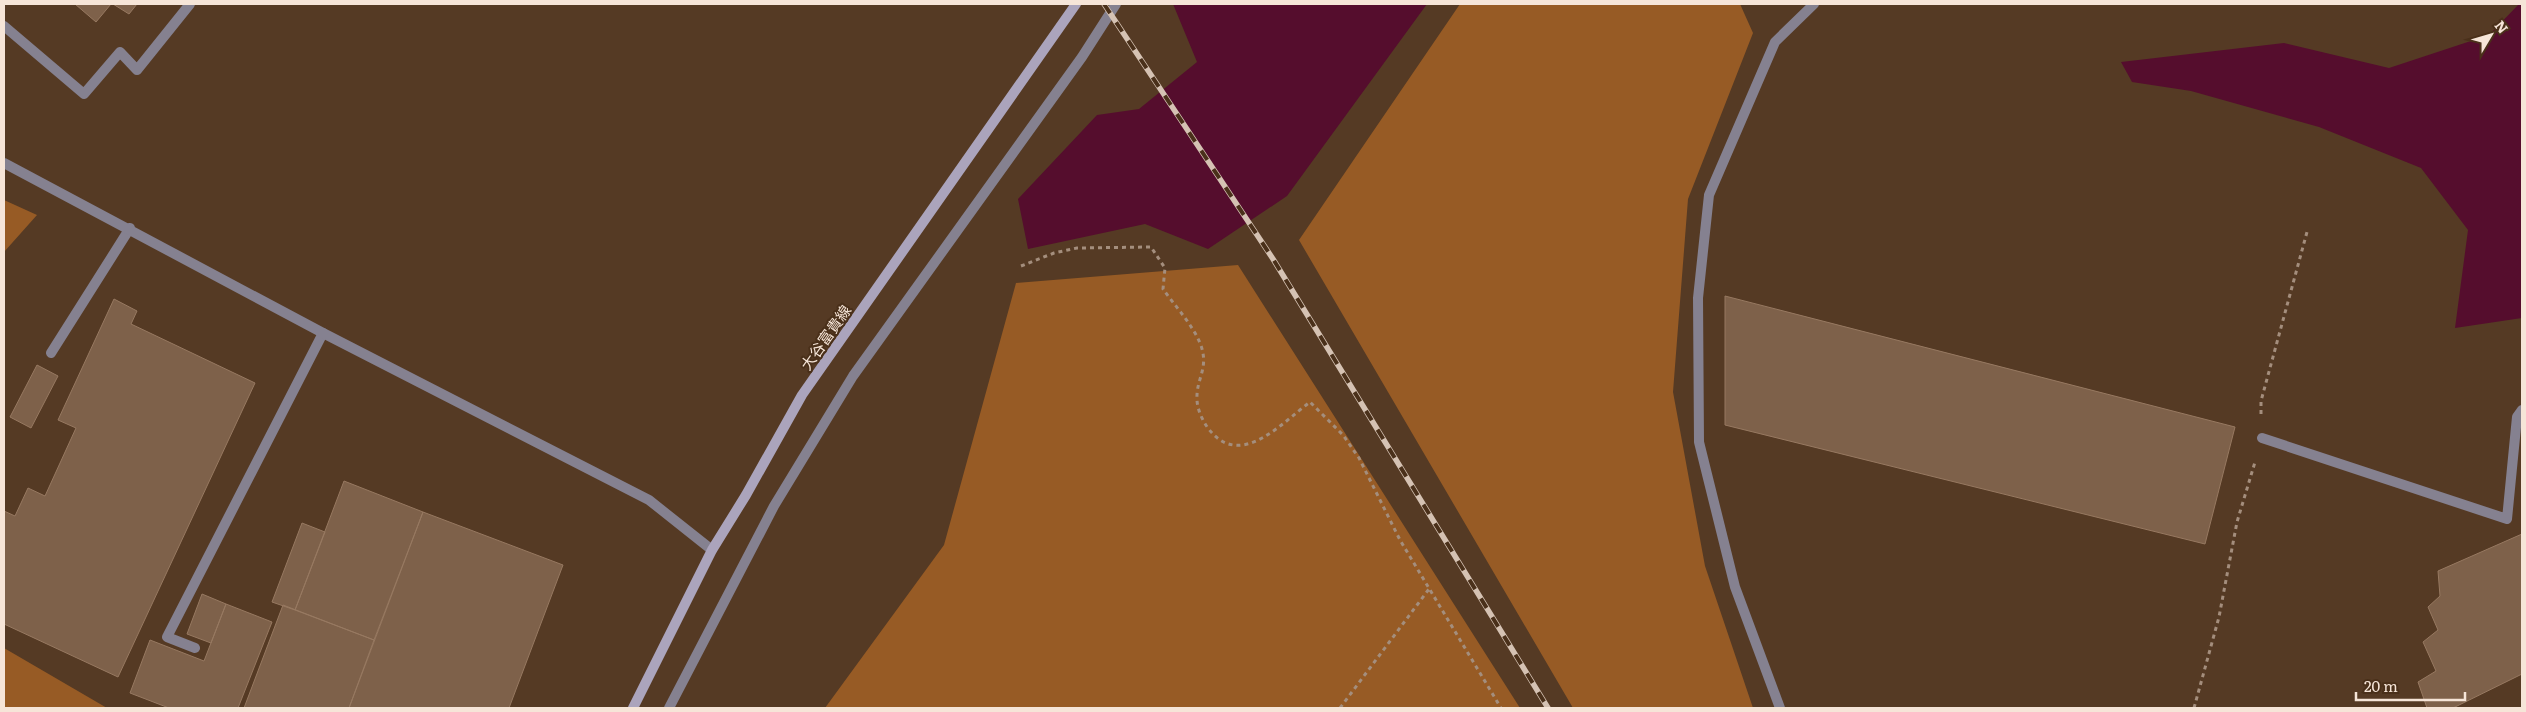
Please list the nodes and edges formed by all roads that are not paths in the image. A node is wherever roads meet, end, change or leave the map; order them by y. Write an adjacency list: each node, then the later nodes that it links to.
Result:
1 (190, 4): 5 (street)
2 (1076, 4): 12 (main road, 大谷富貴線)
3 (1116, 4): 15 (street)
4 (1814, 4): 16 (street)
5 (4, 26)
6 (4, 163): 7 (street)
7 (130, 228): 8 (street); 9 (street)
8 (323, 333): 12 (street); 13 (street)
9 (51, 353)
10 (2522, 410): 11 (street)
11 (2262, 438)
12 (712, 550): 14 (main road, 大谷富貴線)
13 (195, 648)
14 (633, 708)
15 (669, 708)
16 (1780, 708)

